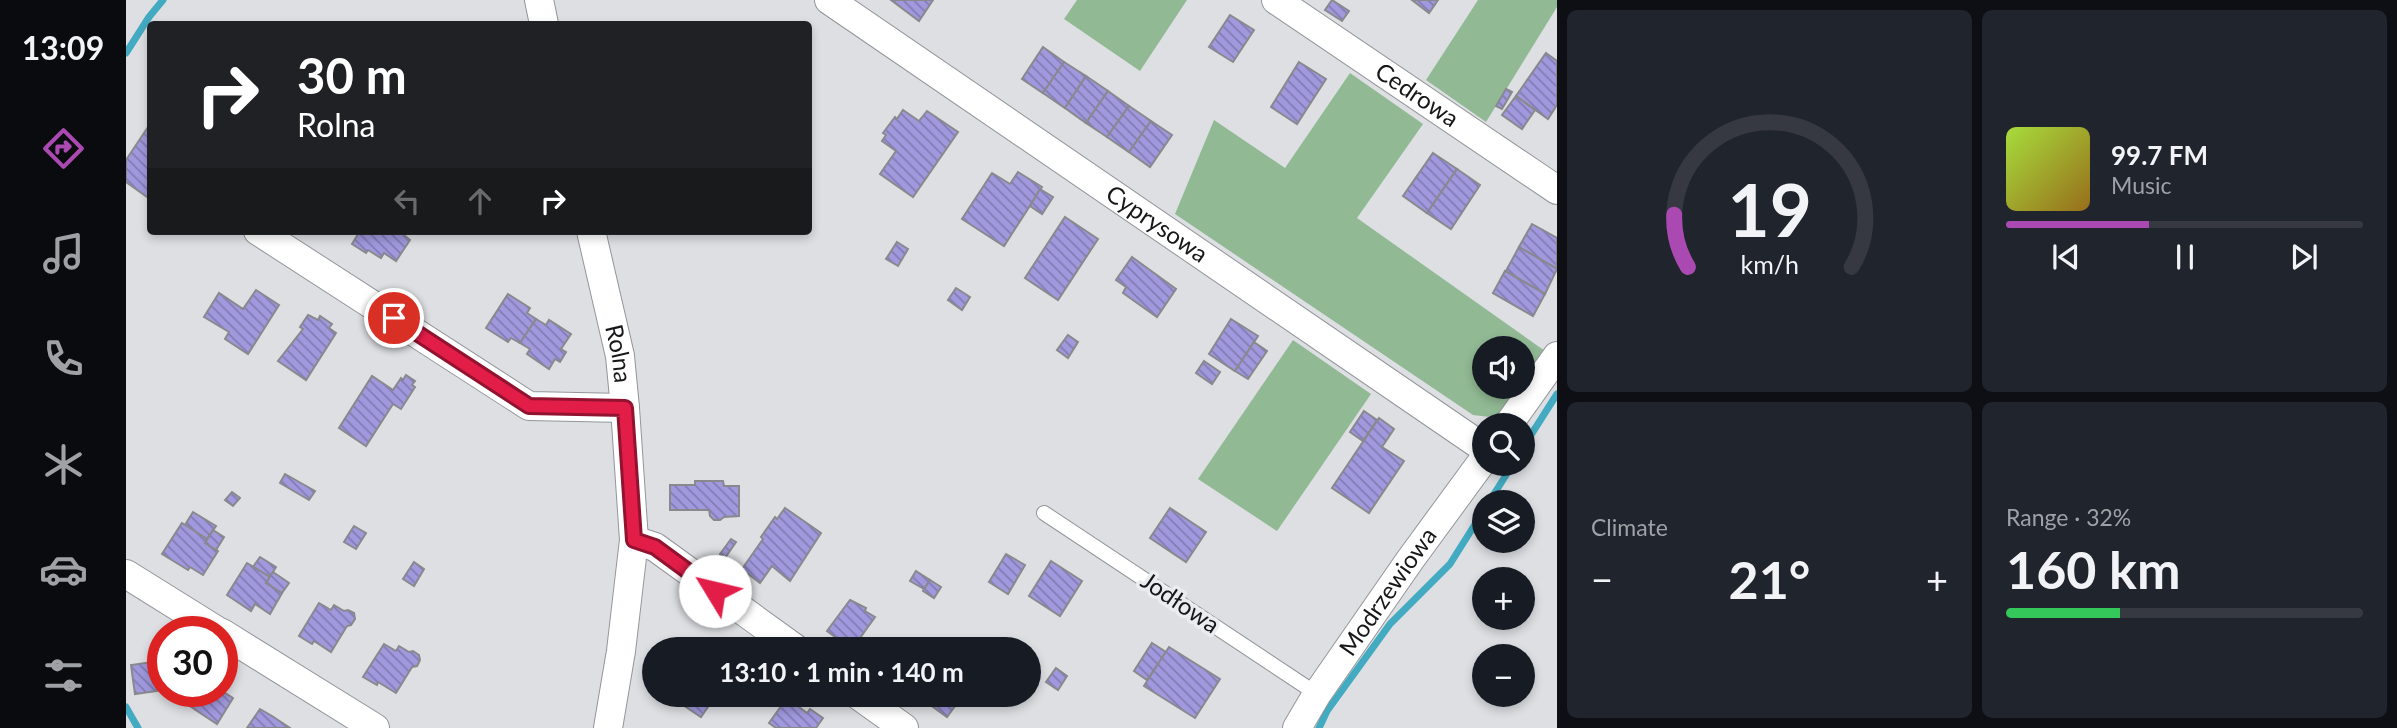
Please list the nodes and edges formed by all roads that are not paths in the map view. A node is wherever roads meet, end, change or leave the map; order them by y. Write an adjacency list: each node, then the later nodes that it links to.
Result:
1 (539, 0): 4 (street)
2 (829, 0): 11 (street, Cyprysowa)
3 (1276, 0): 5 (street, Cedrowa)
4 (543, 21)
5 (1557, 190)
6 (264, 235): 9 (street)
7 (592, 235): 9 (street, Rolna)
8 (1557, 356): 10 (street)
9 (625, 408): 14 (street, Rolna)
10 (1517, 413)
11 (1472, 440)
12 (1472, 475): 19 (street, Modrzewiowa)
13 (1044, 513): 19 (lane, Jodłowa)
14 (634, 540): 17 (street); 22 (street, Rolna)
15 (126, 574): 16 (street)
16 (194, 616)
17 (779, 637)
18 (238, 643): 21 (street)
19 (1317, 694): 24 (street, Modrzewiowa)
20 (875, 707): 23 (street)
21 (375, 728)
22 (608, 728)
23 (904, 728)
24 (1297, 728)

